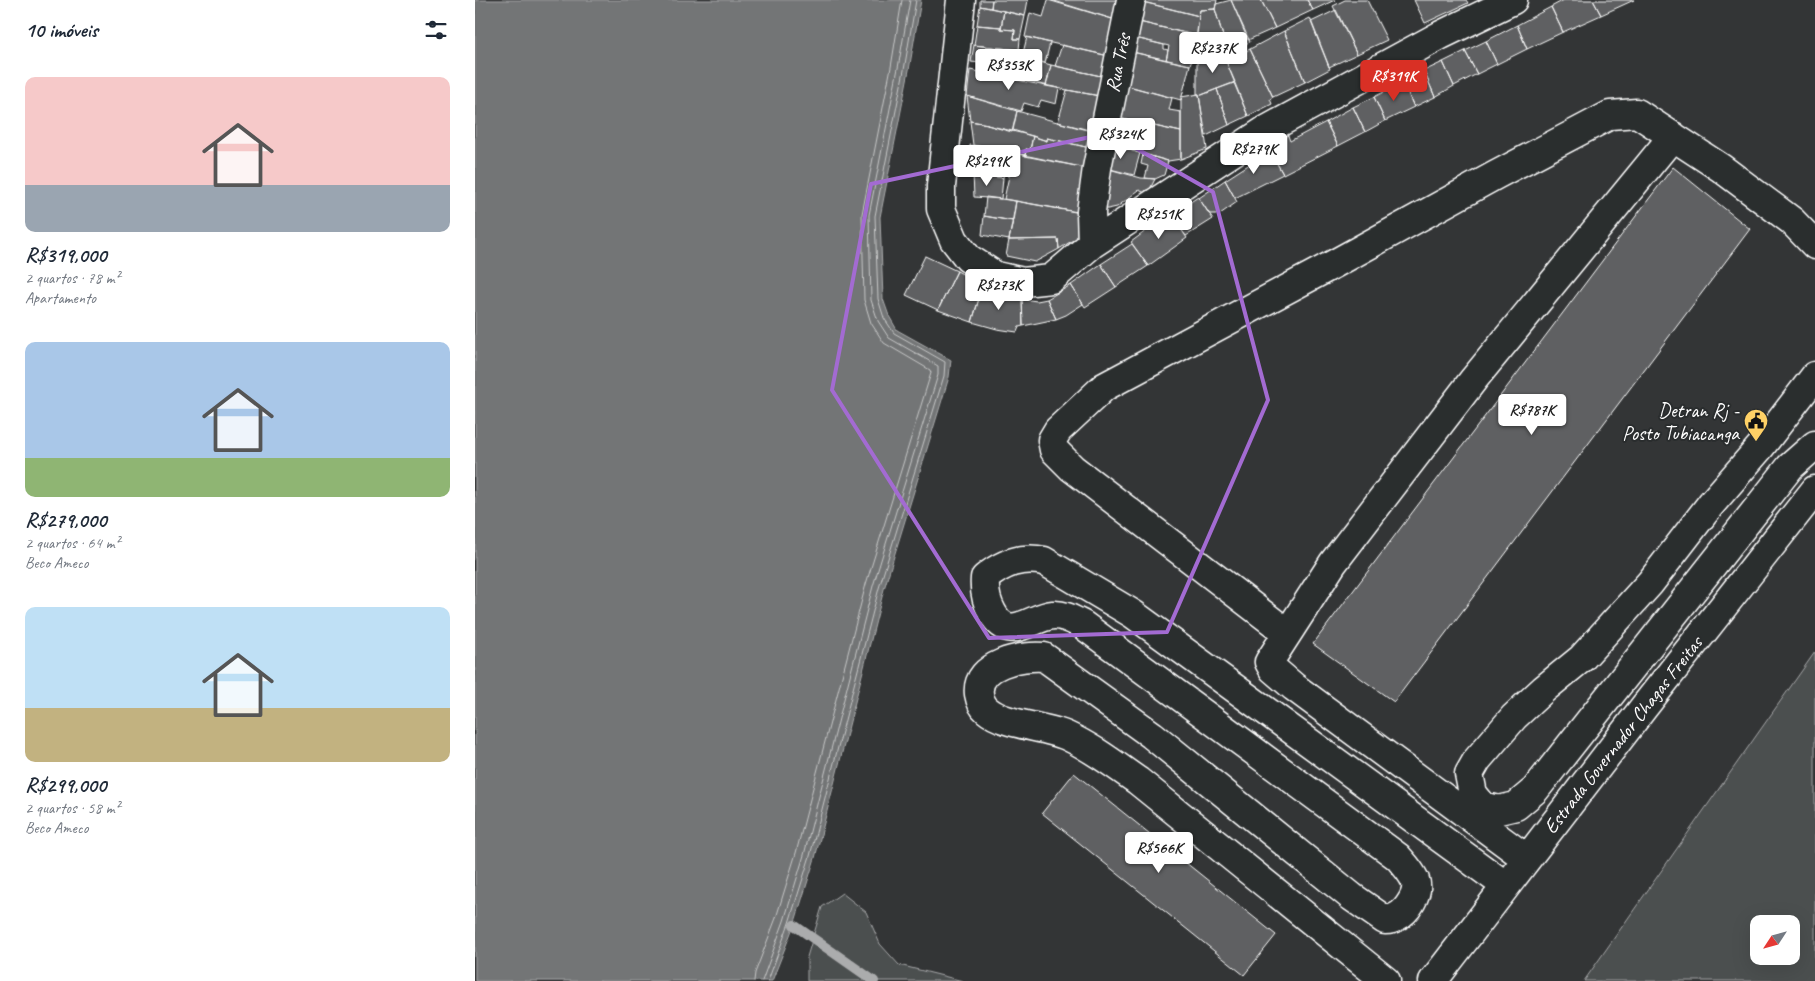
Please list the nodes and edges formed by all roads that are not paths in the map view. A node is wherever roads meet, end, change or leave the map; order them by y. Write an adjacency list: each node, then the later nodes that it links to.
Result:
1 (961, 0): 5 (street)
2 (1131, 0): 5 (street, Rua Três)
3 (1513, 0): 5 (street)
4 (1673, 136): 6 (street); 10 (street); 10 (street)
5 (1092, 244)
6 (1815, 245)
7 (1815, 376): 8 (street)
8 (1815, 445)
9 (1815, 490): 11 (street, Estrada Governador Chagas Freitas)
10 (1286, 632): 11 (street)
11 (1527, 859): 12 (street, Estrada Governador Chagas Freitas)
12 (1506, 886): 13 (street); 14 (street, Estrada Governador Chagas Freitas)
13 (1386, 981)
14 (1433, 981)

